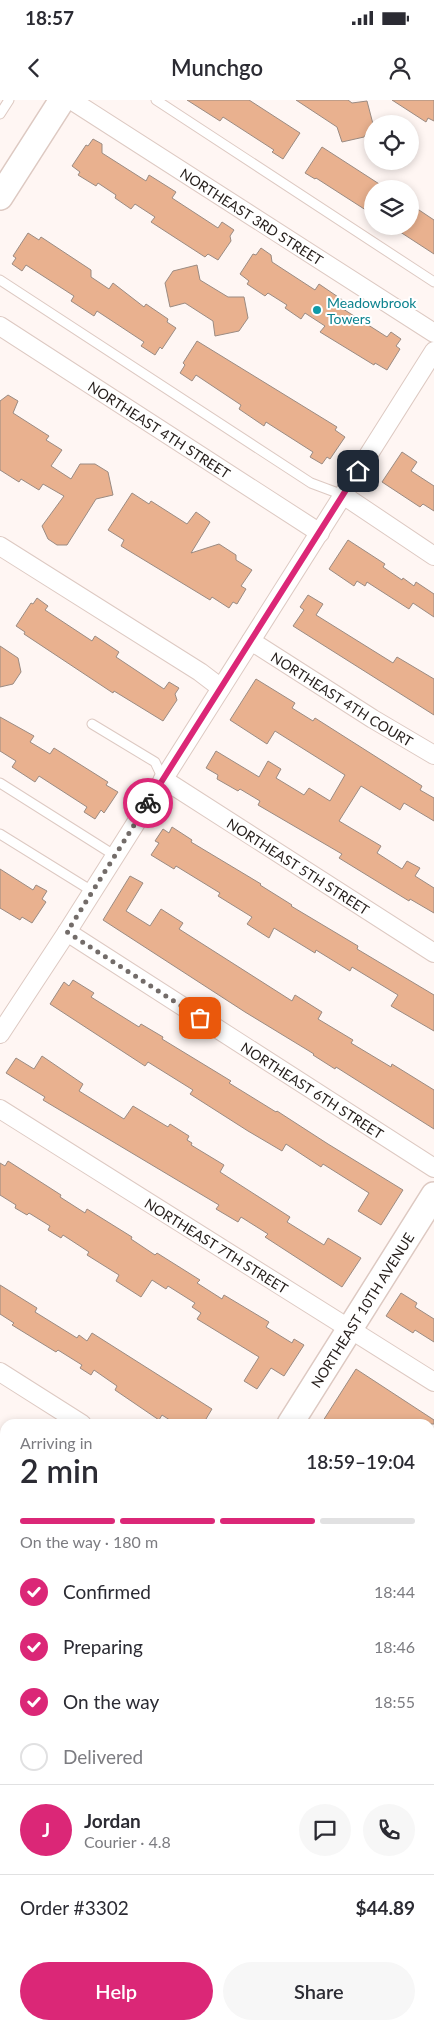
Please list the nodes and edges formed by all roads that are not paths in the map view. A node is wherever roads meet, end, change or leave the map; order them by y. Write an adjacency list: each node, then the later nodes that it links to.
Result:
1 (9, 100): 5 (lane)
2 (62, 100): 6 (street)
3 (71, 100): 10 (street, NORTHEAST 3RD STREET)
4 (156, 100): 8 (lane)
5 (0, 114)
6 (3, 186)
7 (0, 280): 12 (lane)
8 (434, 282)
9 (0, 326): 13 (street, NORTHEAST 4TH STREET)
10 (434, 333)
11 (434, 352): 12 (street)
12 (343, 495): 13 (street); 15 (street)
13 (320, 533): 16 (street)
14 (0, 546): 17 (street)
15 (434, 556)
16 (251, 641): 17 (street); 19 (street, NORTHEAST 4TH COURT)
17 (221, 688): 20 (street)
18 (92, 724): 20 (lane)
19 (434, 755)
20 (164, 779): 23 (street); 26 (street, NORTHEAST 5TH STREET)
21 (0, 783): 23 (lane)
22 (0, 834): 24 (lane)
23 (114, 855): 24 (street)
24 (92, 891): 25 (street)
25 (67, 932): 27 (street); 29 (street, NORTHEAST 6TH STREET)
26 (434, 953)
27 (0, 1034)
28 (0, 1109): 31 (street, NORTHEAST 7TH STREET)
29 (434, 1168)
30 (434, 1195): 31 (street, NORTHEAST 10TH AVENUE)
31 (349, 1329): 33 (street, NORTHEAST 7TH STREET); 35 (street, NORTHEAST 10TH AVENUE)
32 (0, 1372): 34 (street)
33 (434, 1382)
34 (74, 1419)
35 (298, 1419)

